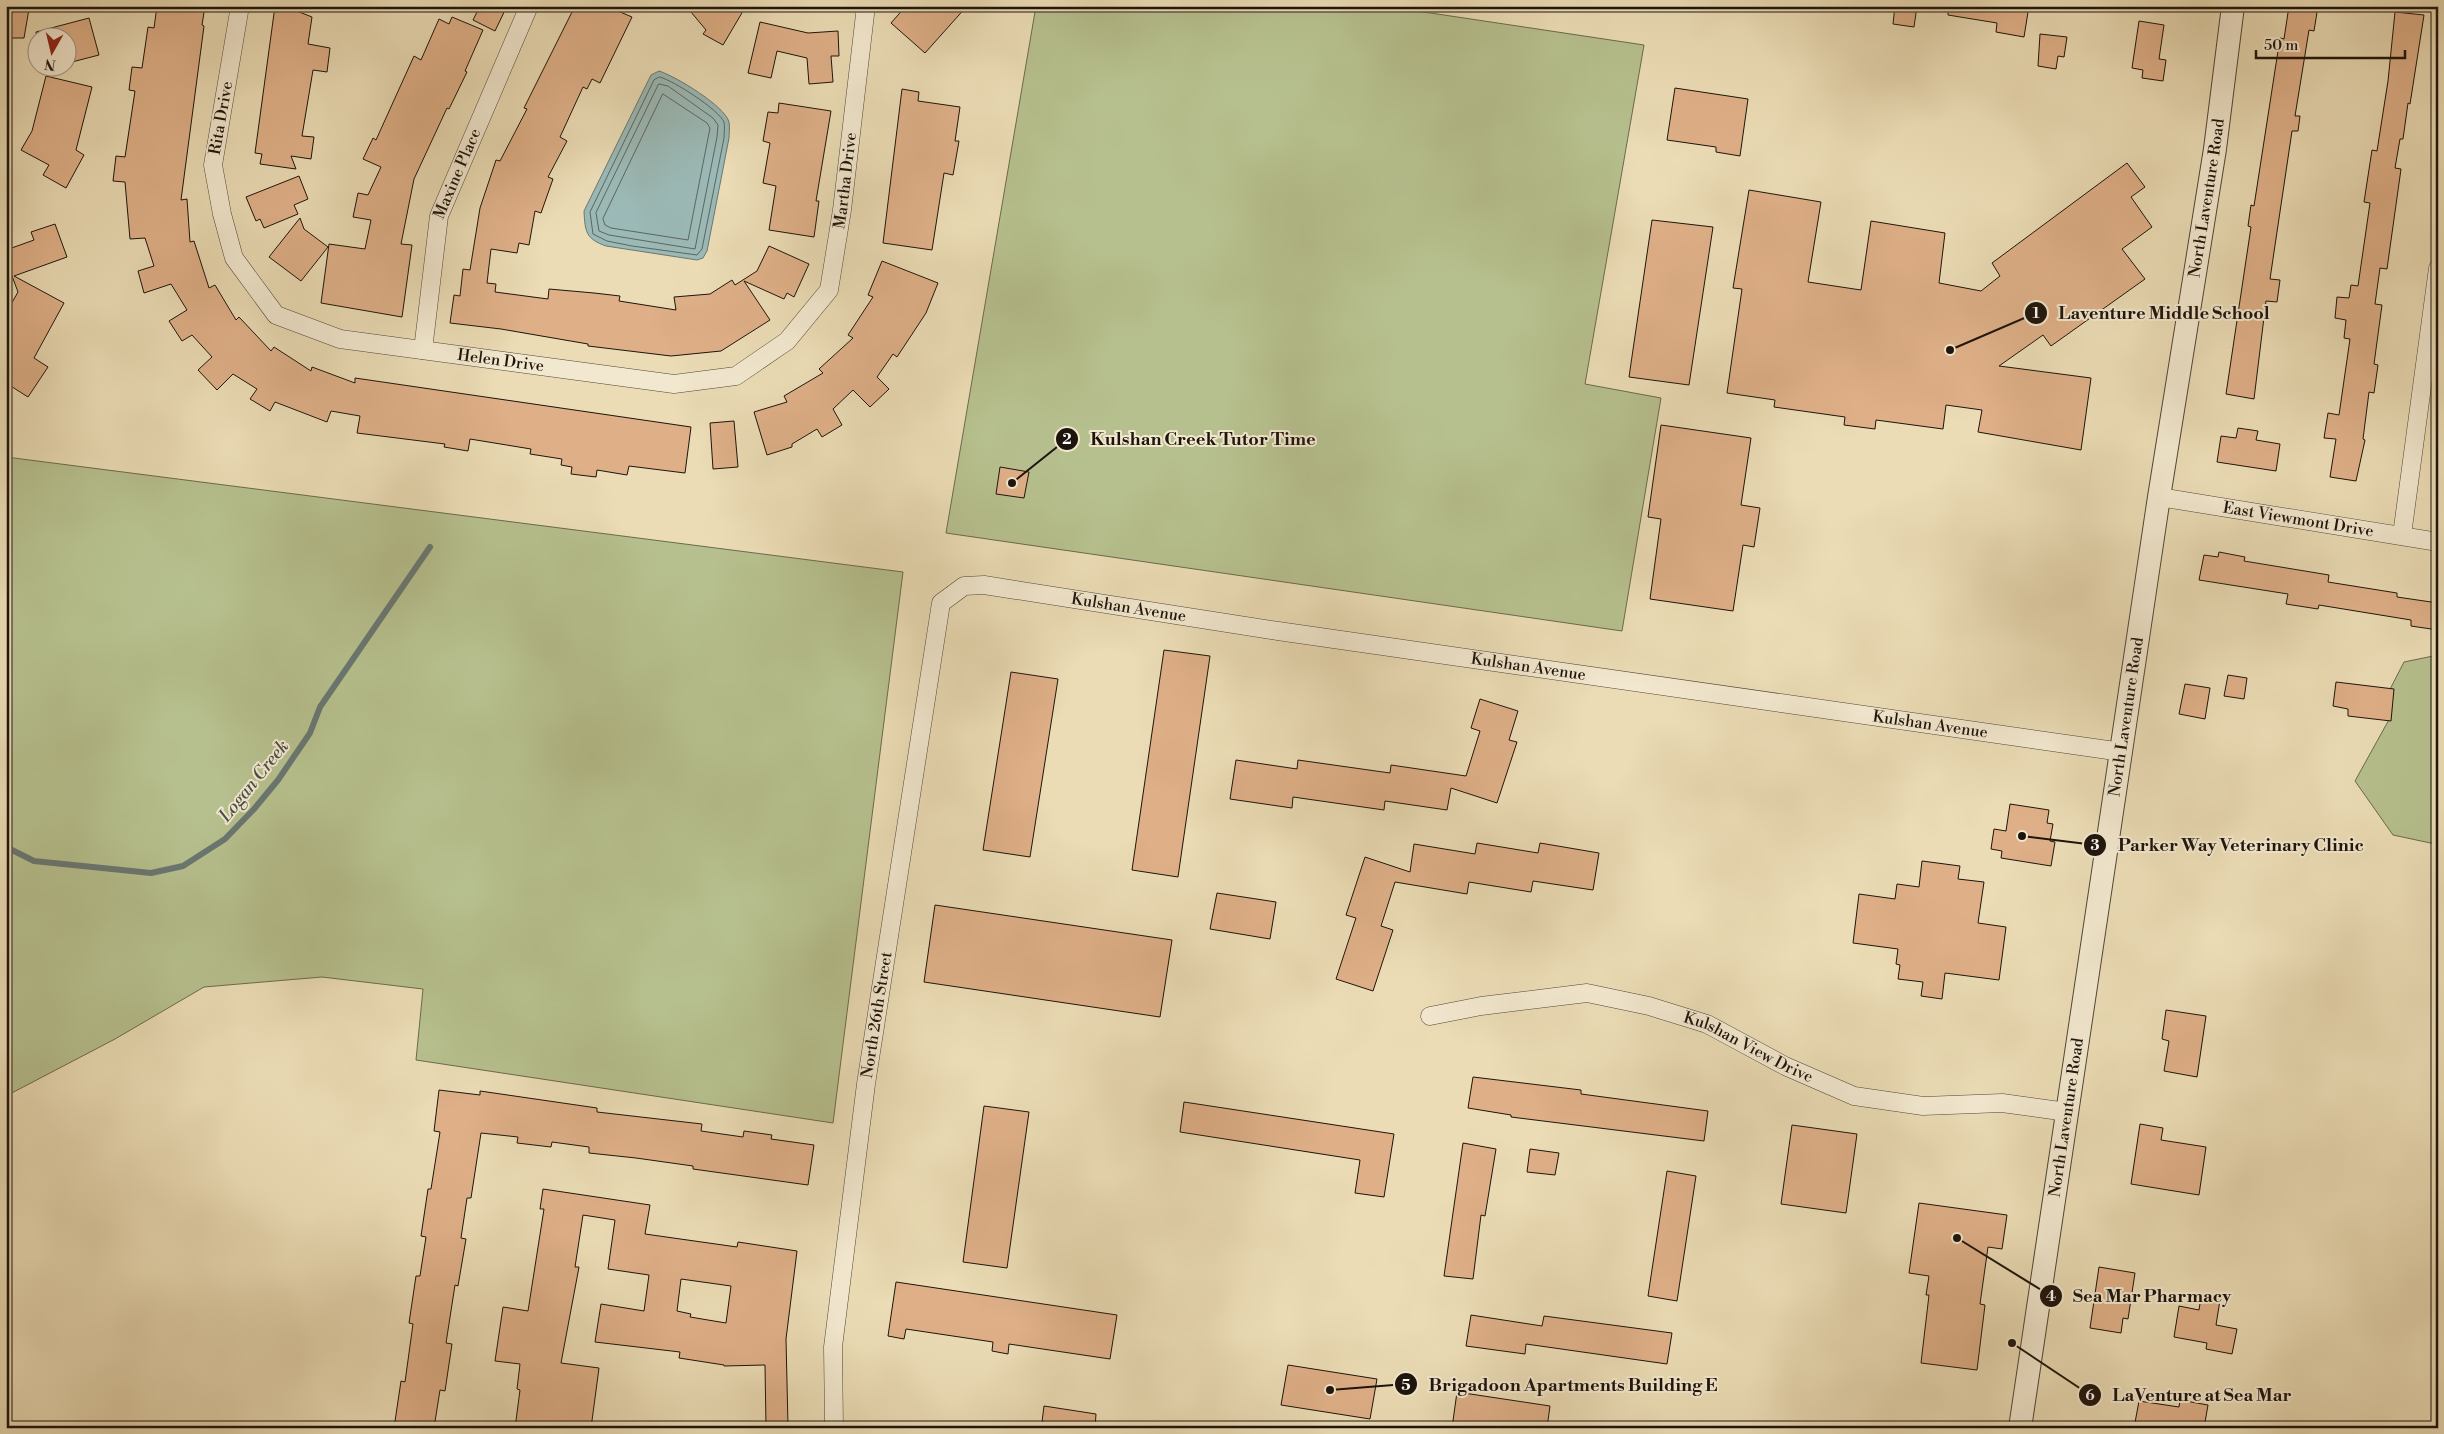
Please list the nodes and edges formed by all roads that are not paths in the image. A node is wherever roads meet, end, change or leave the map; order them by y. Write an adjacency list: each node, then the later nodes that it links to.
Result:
1 (240, 6): 5 (street, Rita Drive)
2 (528, 6): 8 (street, Maxine Place)
3 (866, 6): 7 (street, Martha Drive)
4 (2233, 6): 9 (street, North Laventure Road)
5 (234, 258): 8 (street, Helen Drive)
6 (2438, 268): 10 (street)
7 (787, 341): 8 (street, Helen Drive)
8 (423, 350)
9 (2159, 497): 10 (street, East Viewmont Drive); 13 (street, North Laventure Road)
10 (2402, 535): 11 (street, East Viewmont Drive)
11 (2438, 542)
12 (941, 604): 13 (street, Kulshan Avenue); 16 (street, North 26th Street)
13 (2122, 752): 15 (street, North Laventure Road)
14 (1430, 1016): 15 (street, Kulshan View Drive)
15 (2067, 1112): 17 (street, North Laventure Road)
16 (834, 1428)
17 (2020, 1428)

